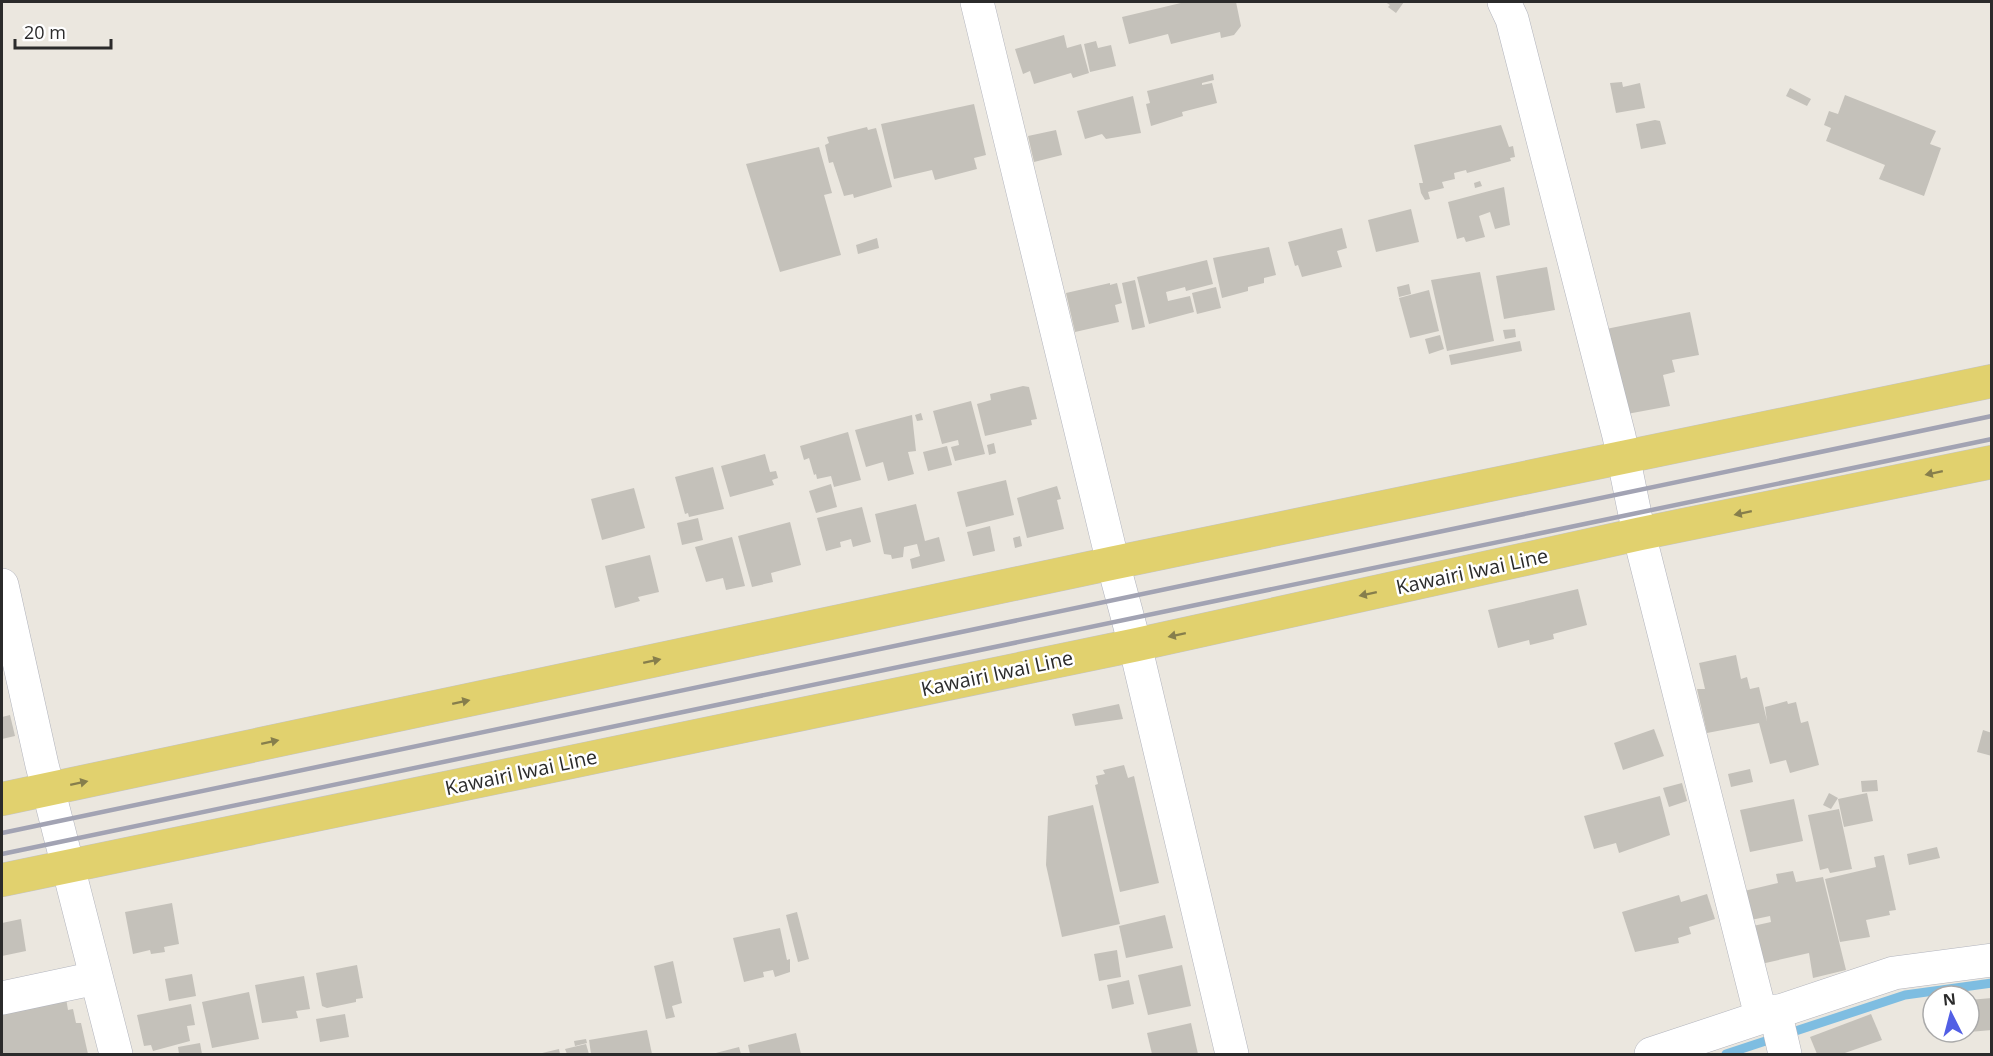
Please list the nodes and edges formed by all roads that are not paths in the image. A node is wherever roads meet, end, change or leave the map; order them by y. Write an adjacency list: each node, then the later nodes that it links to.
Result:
1 (977, 2): 7 (street)
2 (1504, 2): 4 (street)
3 (1992, 381): 4 (main road)
4 (1624, 458): 6 (street); 7 (main road)
5 (1992, 462): 6 (main road, Kawairi Iwai Line, one-way to 6)
6 (1639, 534): 9 (main road, Kawairi Iwai Line, one-way to 9); 18 (street)
7 (1113, 563): 9 (street); 11 (main road, one-way to 7)
8 (2, 585): 10 (street)
9 (1135, 645): 13 (main road, Kawairi Iwai Line); 20 (street)
10 (10, 664): 11 (street)
11 (48, 789): 12 (main road); 13 (street)
12 (2, 799)
13 (67, 866): 14 (main road, Kawairi Iwai Line); 16 (street)
14 (2, 880)
15 (1992, 960): 18 (street)
16 (96, 978): 17 (street); 19 (street)
17 (2, 998)
18 (1776, 1031): 21 (street)
19 (117, 1054)
20 (1232, 1054)
21 (1651, 1054)

